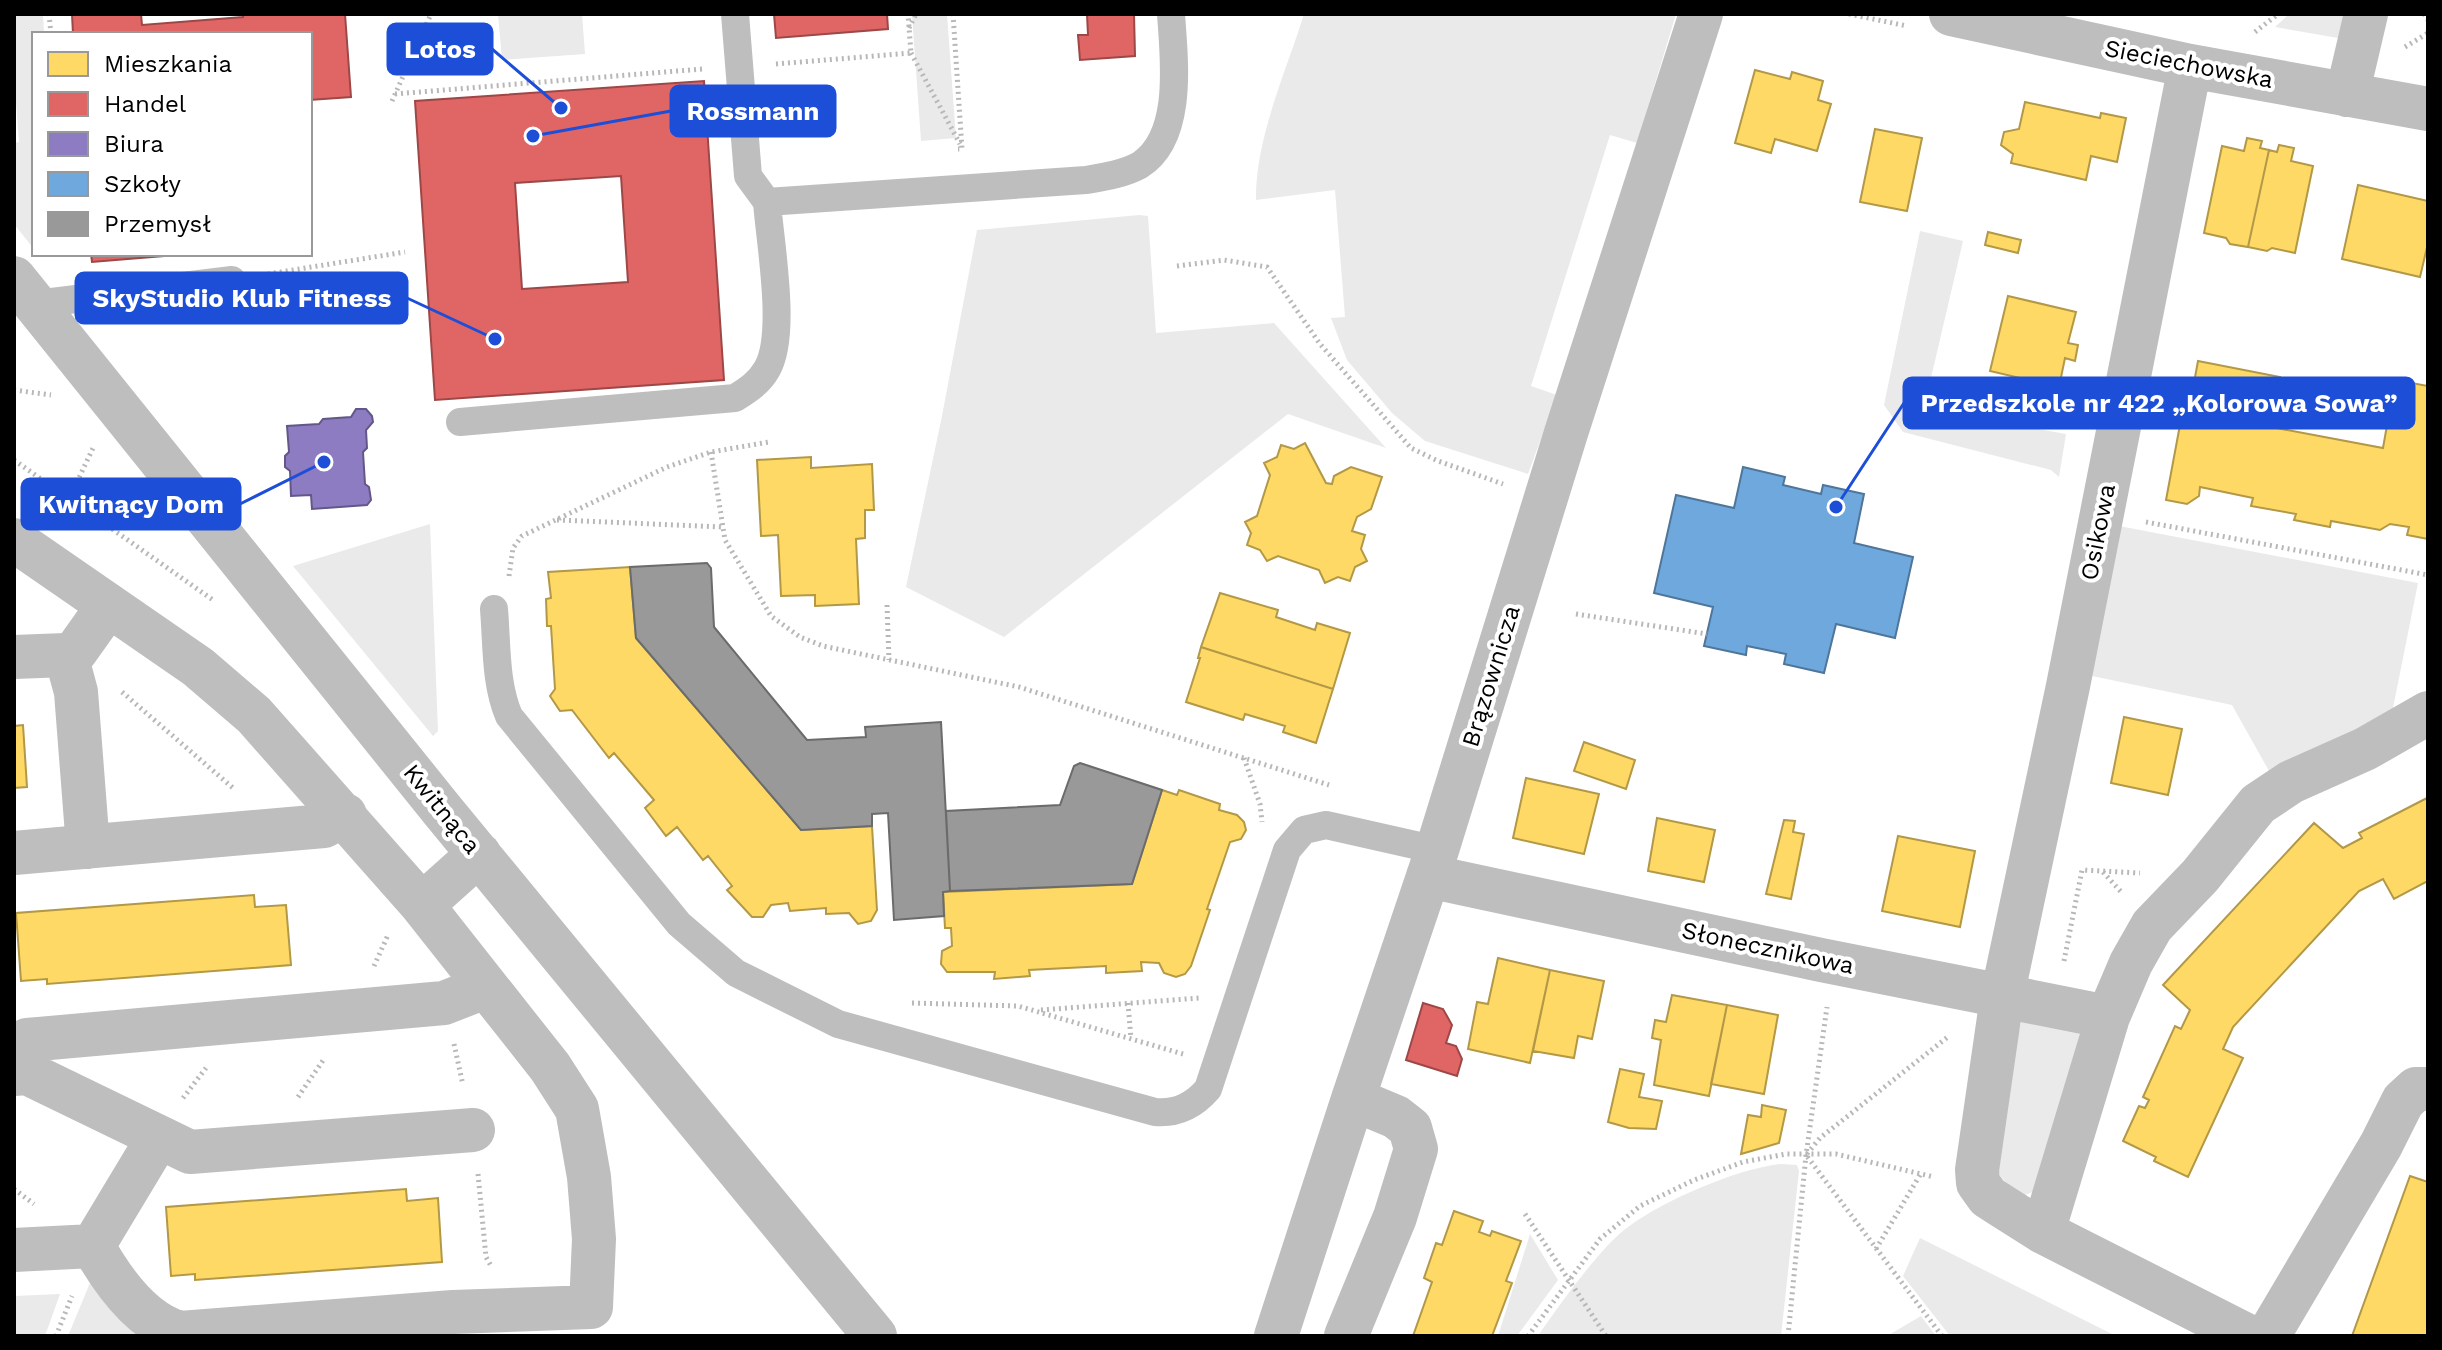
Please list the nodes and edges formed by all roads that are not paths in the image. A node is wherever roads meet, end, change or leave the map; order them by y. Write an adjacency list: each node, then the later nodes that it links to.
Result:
1 (735, 14): 9 (lane)
2 (1171, 14): 9 (lane)
3 (1701, 14): 23 (street, Brązownicza)
4 (1951, 14): 6 (street, Sieciechowska)
5 (2366, 14): 7 (street)
6 (2190, 66): 7 (street, Sieciechowska); 26 (street, Osikowa)
7 (2347, 95): 8 (street, Sieciechowska)
8 (2428, 109)
9 (767, 202): 12 (lane)
10 (232, 280): 11 (lane)
11 (24, 291): 22 (street, Kwitnąca)
12 (460, 422)
13 (14, 540): 14 (street)
14 (108, 606): 16 (street); 19 (street)
15 (494, 609): 23 (lane)
16 (71, 653): 17 (street); 20 (street)
17 (14, 657)
18 (2428, 713): 27 (street)
19 (345, 815): 20 (street); 24 (street)
20 (88, 847): 21 (street)
21 (14, 853)
22 (479, 854): 24 (street); 36 (street, Kwitnąca)
23 (1432, 863): 26 (street, Słonecznikowa); 30 (street, Brązownicza)
24 (422, 905): 25 (street)
25 (485, 987): 28 (street); 34 (street)
26 (1990, 994): 27 (street, Słonecznikowa); 33 (street, Osikowa)
27 (2108, 1017): 33 (street)
28 (20, 1055): 32 (street)
29 (2428, 1089): 40 (street)
30 (1353, 1099): 37 (street, Brązownicza); 38 (street)
31 (473, 1130): 32 (street)
32 (158, 1138): 34 (street)
33 (2043, 1232): 39 (street)
34 (93, 1246): 35 (street)
35 (14, 1250)
36 (875, 1336)
37 (1276, 1336)
38 (1346, 1336)
39 (2248, 1336)
40 (2268, 1336)

